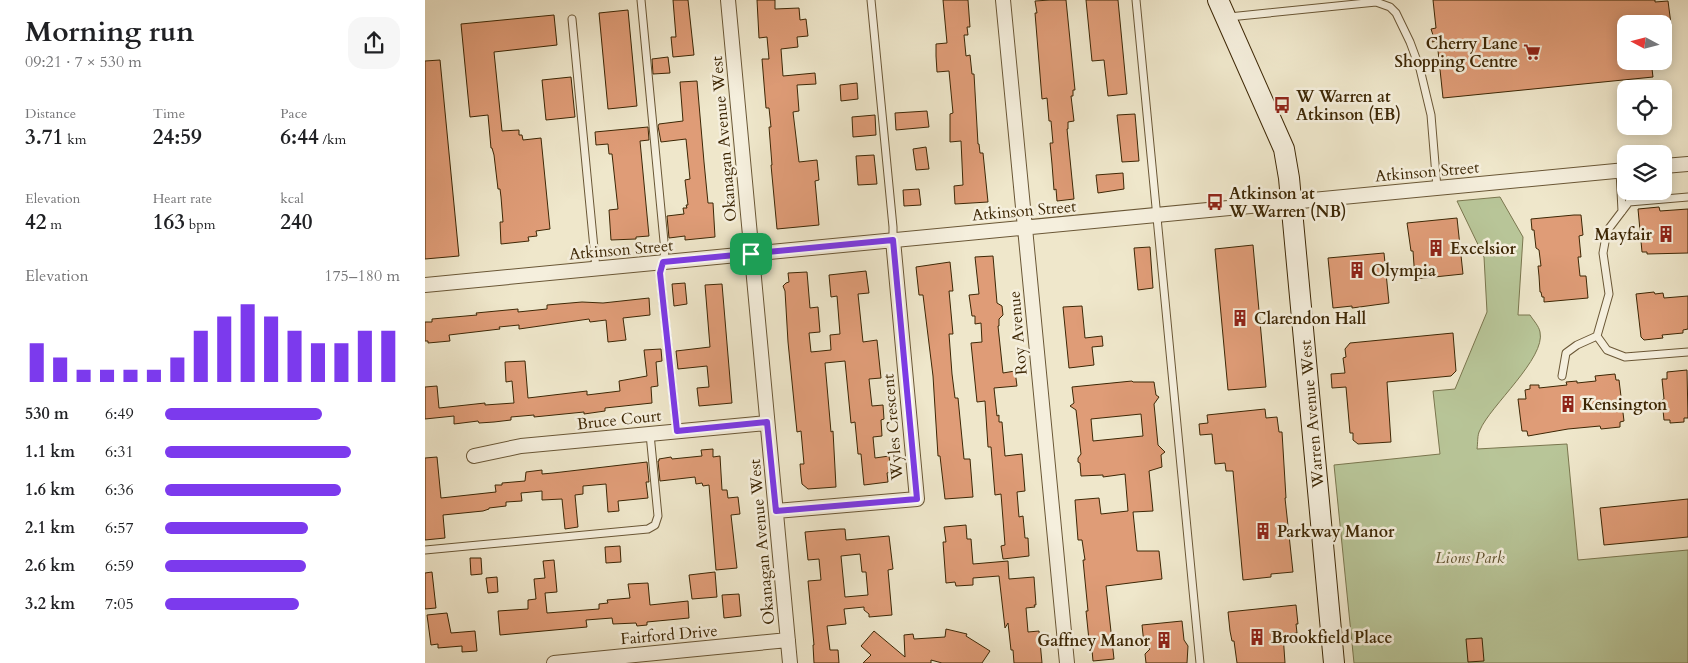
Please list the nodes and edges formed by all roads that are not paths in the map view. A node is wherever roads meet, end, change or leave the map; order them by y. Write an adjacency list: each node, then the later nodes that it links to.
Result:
1 (641, 0): 20 (lane)
2 (728, 0): 19 (street, Okanagan Avenue West)
3 (871, 0): 18 (lane)
4 (1003, 0): 17 (street, Roy Avenue)
5 (1137, 0): 16 (lane)
6 (1222, 9): 11 (lane); 14 (street, Warren Avenue West)
7 (572, 19): 21 (lane)
8 (1688, 164): 9 (street)
9 (1672, 165)
10 (1617, 171): 11 (street, Atkinson Street)
11 (1437, 188): 14 (street, Atkinson Street)
12 (1688, 196): 15 (lane)
13 (1622, 200): 15 (lane)
14 (1292, 202): 16 (street, Atkinson Street); 37 (street, Warren Avenue West)
15 (1622, 211): 23 (lane)
16 (1157, 215): 17 (street, Atkinson Street); 36 (lane)
17 (1025, 228): 18 (street, Atkinson Street); 35 (street, Roy Avenue)
18 (893, 240): 19 (street, Atkinson Street); 30 (street, Wyles Crescent)
19 (751, 254): 20 (street, Atkinson Street); 26 (street, Okanagan Avenue West)
20 (663, 262): 21 (street, Atkinson Street); 27 (lane)
21 (596, 269): 22 (street, Atkinson Street)
22 (425, 285)
23 (1597, 336): 24 (lane); 25 (lane)
24 (1688, 352)
25 (1562, 376)
26 (767, 422): 27 (street, Bruce Court); 30 (street, Okanagan Avenue West)
27 (677, 431): 28 (street, Bruce Court)
28 (650, 434): 29 (street, Bruce Court); 31 (lane)
29 (474, 456)
30 (776, 511): 32 (street, Okanagan Avenue West)
31 (425, 550)
32 (788, 640): 33 (street, Fairford Drive); 34 (street, Okanagan Avenue West)
33 (554, 663)
34 (790, 663)
35 (1067, 663)
36 (1199, 663)
37 (1335, 663)

